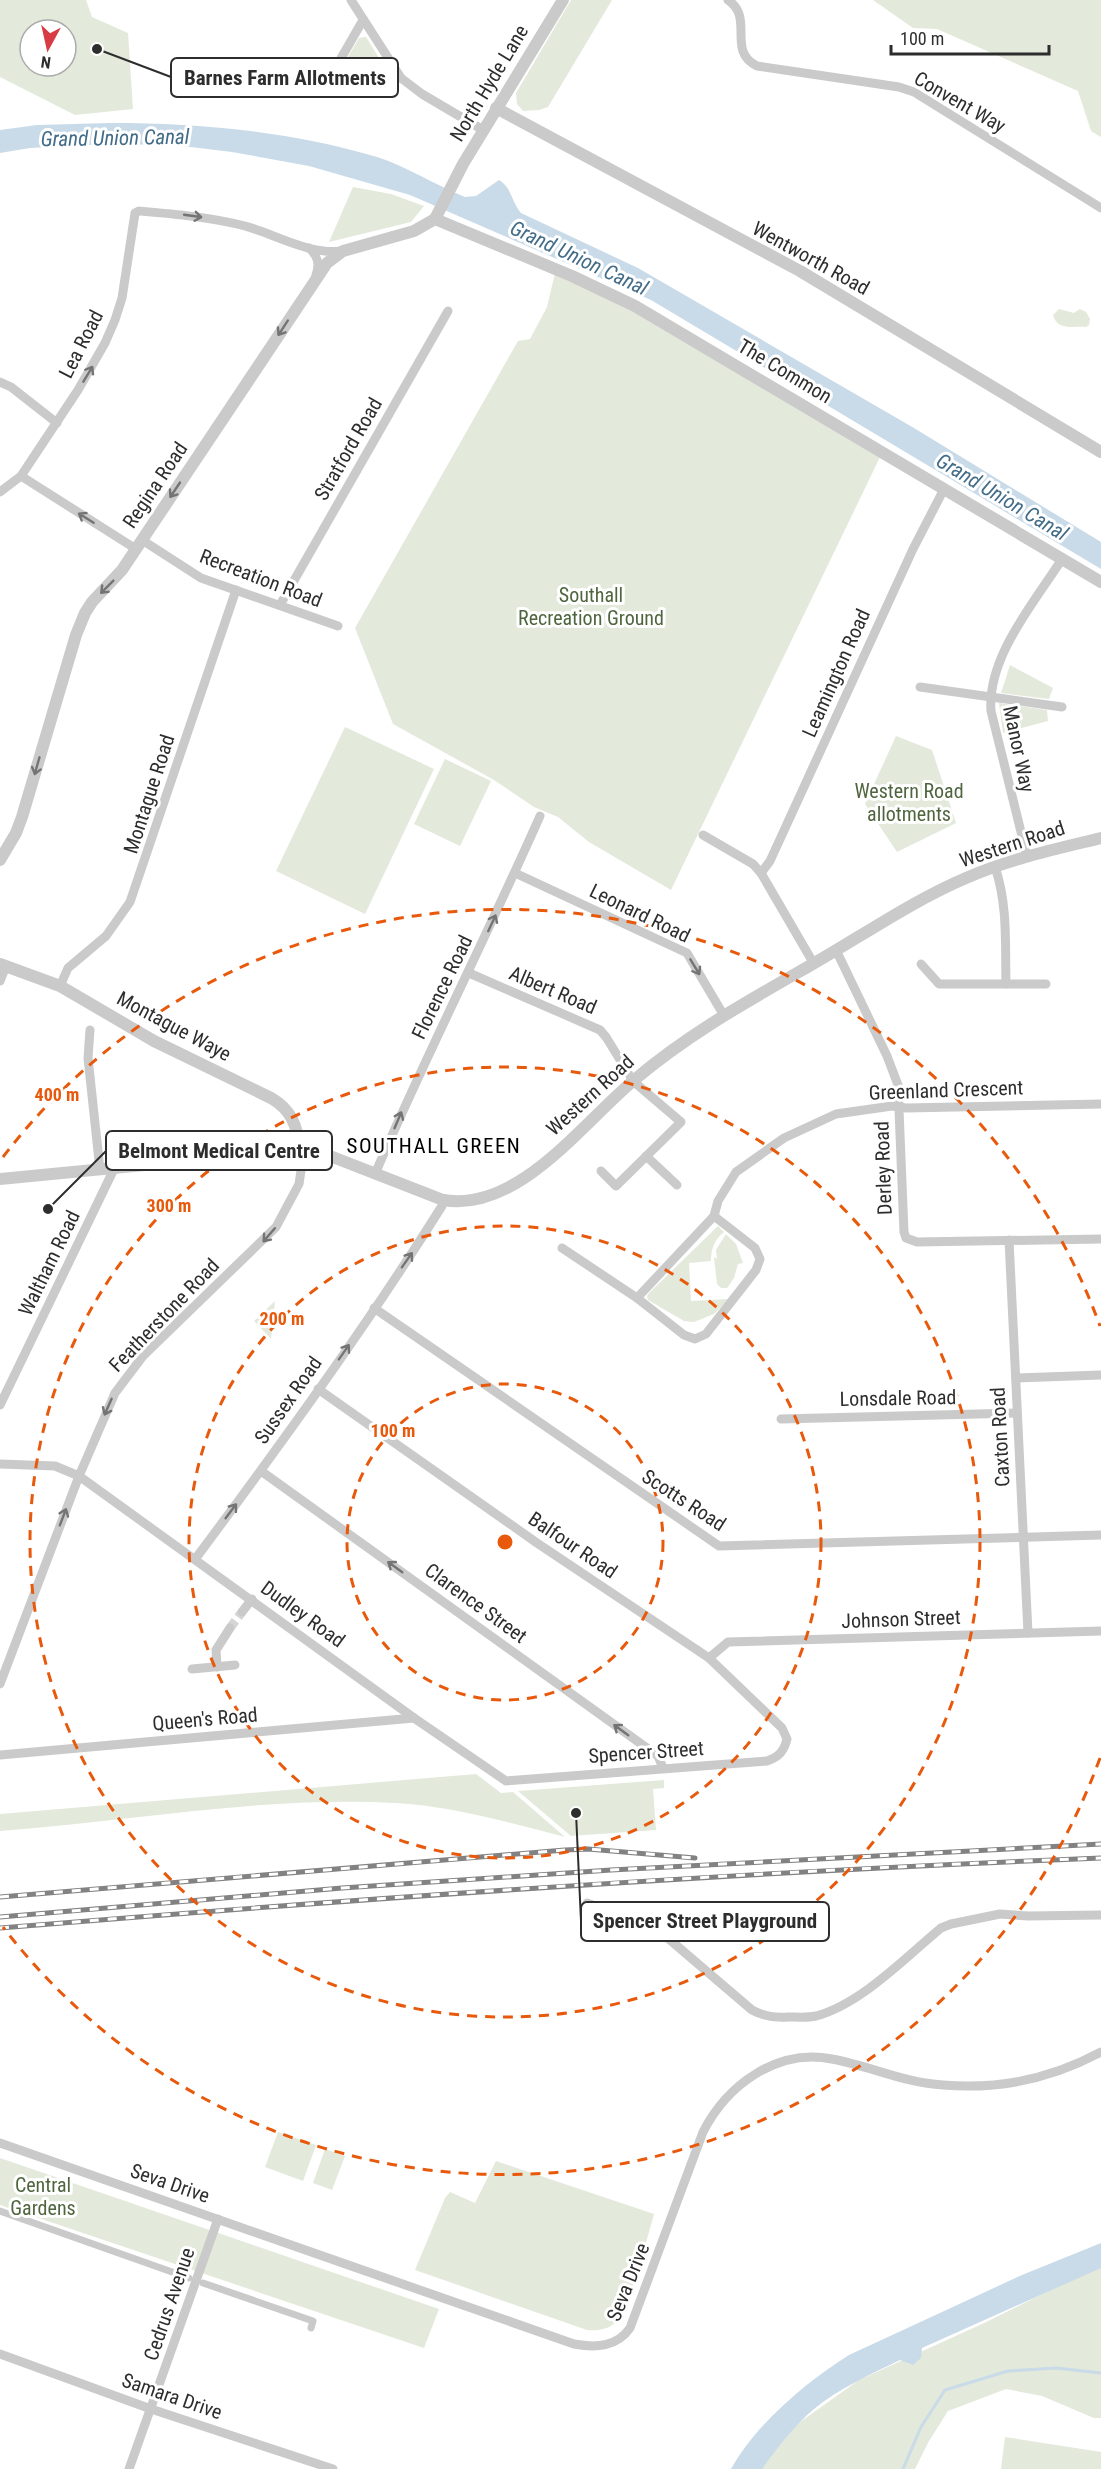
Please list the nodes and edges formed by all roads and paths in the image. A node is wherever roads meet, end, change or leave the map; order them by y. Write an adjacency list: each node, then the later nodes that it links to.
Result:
1 (351, 0): 4 (street)
2 (563, 0): 8 (street, North Hyde Lane)
3 (728, 0): 10 (street, Convent Way)
4 (363, 20): 6 (street); 7 (street)
5 (200, 65): 6 (street)
6 (332, 74): 7 (street)
7 (401, 78): 9 (street)
8 (496, 108): 9 (street, North Hyde Lane); 18 (street, Wentworth Road)
9 (483, 130): 11 (street, North Hyde Lane)
10 (1101, 208)
11 (437, 215): 13 (street, Regina Road); 20 (street, The Common)
12 (309, 248): 13 (street); 14 (street); 17 (street, Lea Road, one-way to 12)
13 (343, 251): 14 (street, Regina Road)
14 (315, 279): 22 (street, Regina Road, one-way to 22)
15 (448, 311): 26 (street, Stratford Road)
16 (0, 382): 17 (street)
17 (57, 423): 19 (street, Lea Road)
18 (1101, 452)
19 (21, 476): 21 (street, Lea Road); 22 (street, Recreation Road, one-way to 19)
20 (944, 489): 23 (street, The Common); 38 (street, Leamington Road)
21 (0, 492)
22 (139, 544): 25 (street, Recreation Road); 35 (street, Regina Road, one-way to 35)
23 (1062, 559): 24 (street, The Common); 29 (street, Manor Way)
24 (1101, 582)
25 (236, 590): 26 (street, Recreation Road); 47 (street, Montague Road)
26 (280, 605): 27 (street, Recreation Road)
27 (338, 626)
28 (920, 687): 29 (street)
29 (990, 697): 30 (street); 34 (street, Manor Way)
30 (1062, 707)
31 (540, 816): 37 (street, Florence Road)
32 (703, 835): 38 (street)
33 (1101, 838): 34 (street, Western Road)
34 (1027, 856): 36 (street, Western Road)
35 (0, 860)
36 (995, 867): 39 (street, Western Road); 45 (street)
37 (515, 873): 43 (street, Florence Road, one-way to 37); 48 (street, Leonard Road, one-way to 48)
38 (761, 873): 40 (street)
39 (836, 950): 40 (street, Western Road); 52 (street, Derley Road)
40 (814, 963): 48 (street, Western Road)
41 (921, 964): 45 (street)
42 (3, 965): 44 (street); 47 (street, Montague Waye)
43 (469, 973): 50 (street, Albert Road); 58 (street, Florence Road, one-way to 43)
44 (0, 981)
45 (1006, 984): 46 (street)
46 (1046, 984)
47 (60, 986): 53 (street, Montague Waye)
48 (723, 1014): 50 (street, Western Road)
49 (90, 1030): 56 (street)
50 (633, 1081): 54 (street, Albert Road); 61 (street, Western Road)
51 (1101, 1104): 52 (street, Greenland Crescent)
52 (899, 1107): 62 (street, Greenland Crescent); 64 (street, Derley Road)
53 (300, 1150): 55 (street, Western Road); 58 (street, Western Road); 76 (street, Featherstone Road, one-way to 76)
54 (646, 1156): 57 (street); 60 (street)
55 (114, 1169): 56 (street, Western Road); 71 (street, Waltham Road)
56 (100, 1170): 59 (street, Western Road)
57 (601, 1172)
58 (375, 1174): 61 (street, Western Road)
59 (0, 1179)
60 (677, 1185)
61 (443, 1200): 67 (street, Sussex Road, one-way to 61)
62 (714, 1216): 66 (street); 66 (street)
63 (1101, 1239): 64 (street, Derley Road)
64 (1009, 1240): 69 (street, Caxton Road)
65 (562, 1248): 66 (street)
66 (637, 1298)
67 (374, 1308): 70 (street, Sussex Road, one-way to 67); 78 (street, Scotts Road)
68 (1101, 1375): 69 (street)
69 (1016, 1378): 72 (street, Caxton Road)
70 (318, 1389): 75 (street, Sussex Road); 85 (street, Balfour Road)
71 (0, 1404)
72 (1017, 1413): 73 (street, Lonsdale Road); 78 (street, Caxton Road)
73 (780, 1419)
74 (0, 1464): 76 (street)
75 (261, 1471): 79 (street, Sussex Road, one-way to 75); 93 (street, Clarence Street, one-way to 75)
76 (79, 1476): 79 (street, Dudley Road); 89 (street, Featherstone Road, one-way to 76)
77 (1101, 1535): 78 (street, Scotts Road)
78 (1023, 1536): 84 (street, Caxton Road)
79 (196, 1558): 80 (street, Dudley Road)
80 (252, 1599): 81 (street); 90 (street, Dudley Road)
81 (242, 1612)
82 (230, 1628): 87 (street)
83 (1101, 1631): 84 (street, Johnson Street)
84 (1028, 1633): 85 (street, Johnson Street)
85 (709, 1659): 91 (street, Balfour Road)
86 (235, 1665): 87 (street)
87 (217, 1667): 88 (street)
88 (192, 1670)
89 (0, 1684)
90 (414, 1718): 92 (street, Queen's Road); 94 (street, Dudley Road)
91 (784, 1748): 93 (street, Spencer Street)
92 (0, 1755)
93 (663, 1768): 94 (street, Spencer Street)
94 (506, 1781)
95 (587, 1903): 96 (street)
96 (1101, 1915)
97 (1101, 2052): 100 (street, Seva Drive)
98 (0, 2143): 100 (street, Seva Drive)
99 (0, 2211): 101 (street)
100 (218, 2219): 105 (street, Cedrus Avenue)
101 (189, 2278)
102 (203, 2283): 103 (street)
103 (310, 2328)
104 (0, 2354): 105 (street, Samara Drive)
105 (151, 2409): 106 (street, Cedrus Avenue); 107 (street, Samara Drive)
106 (129, 2469)
107 (333, 2469)

